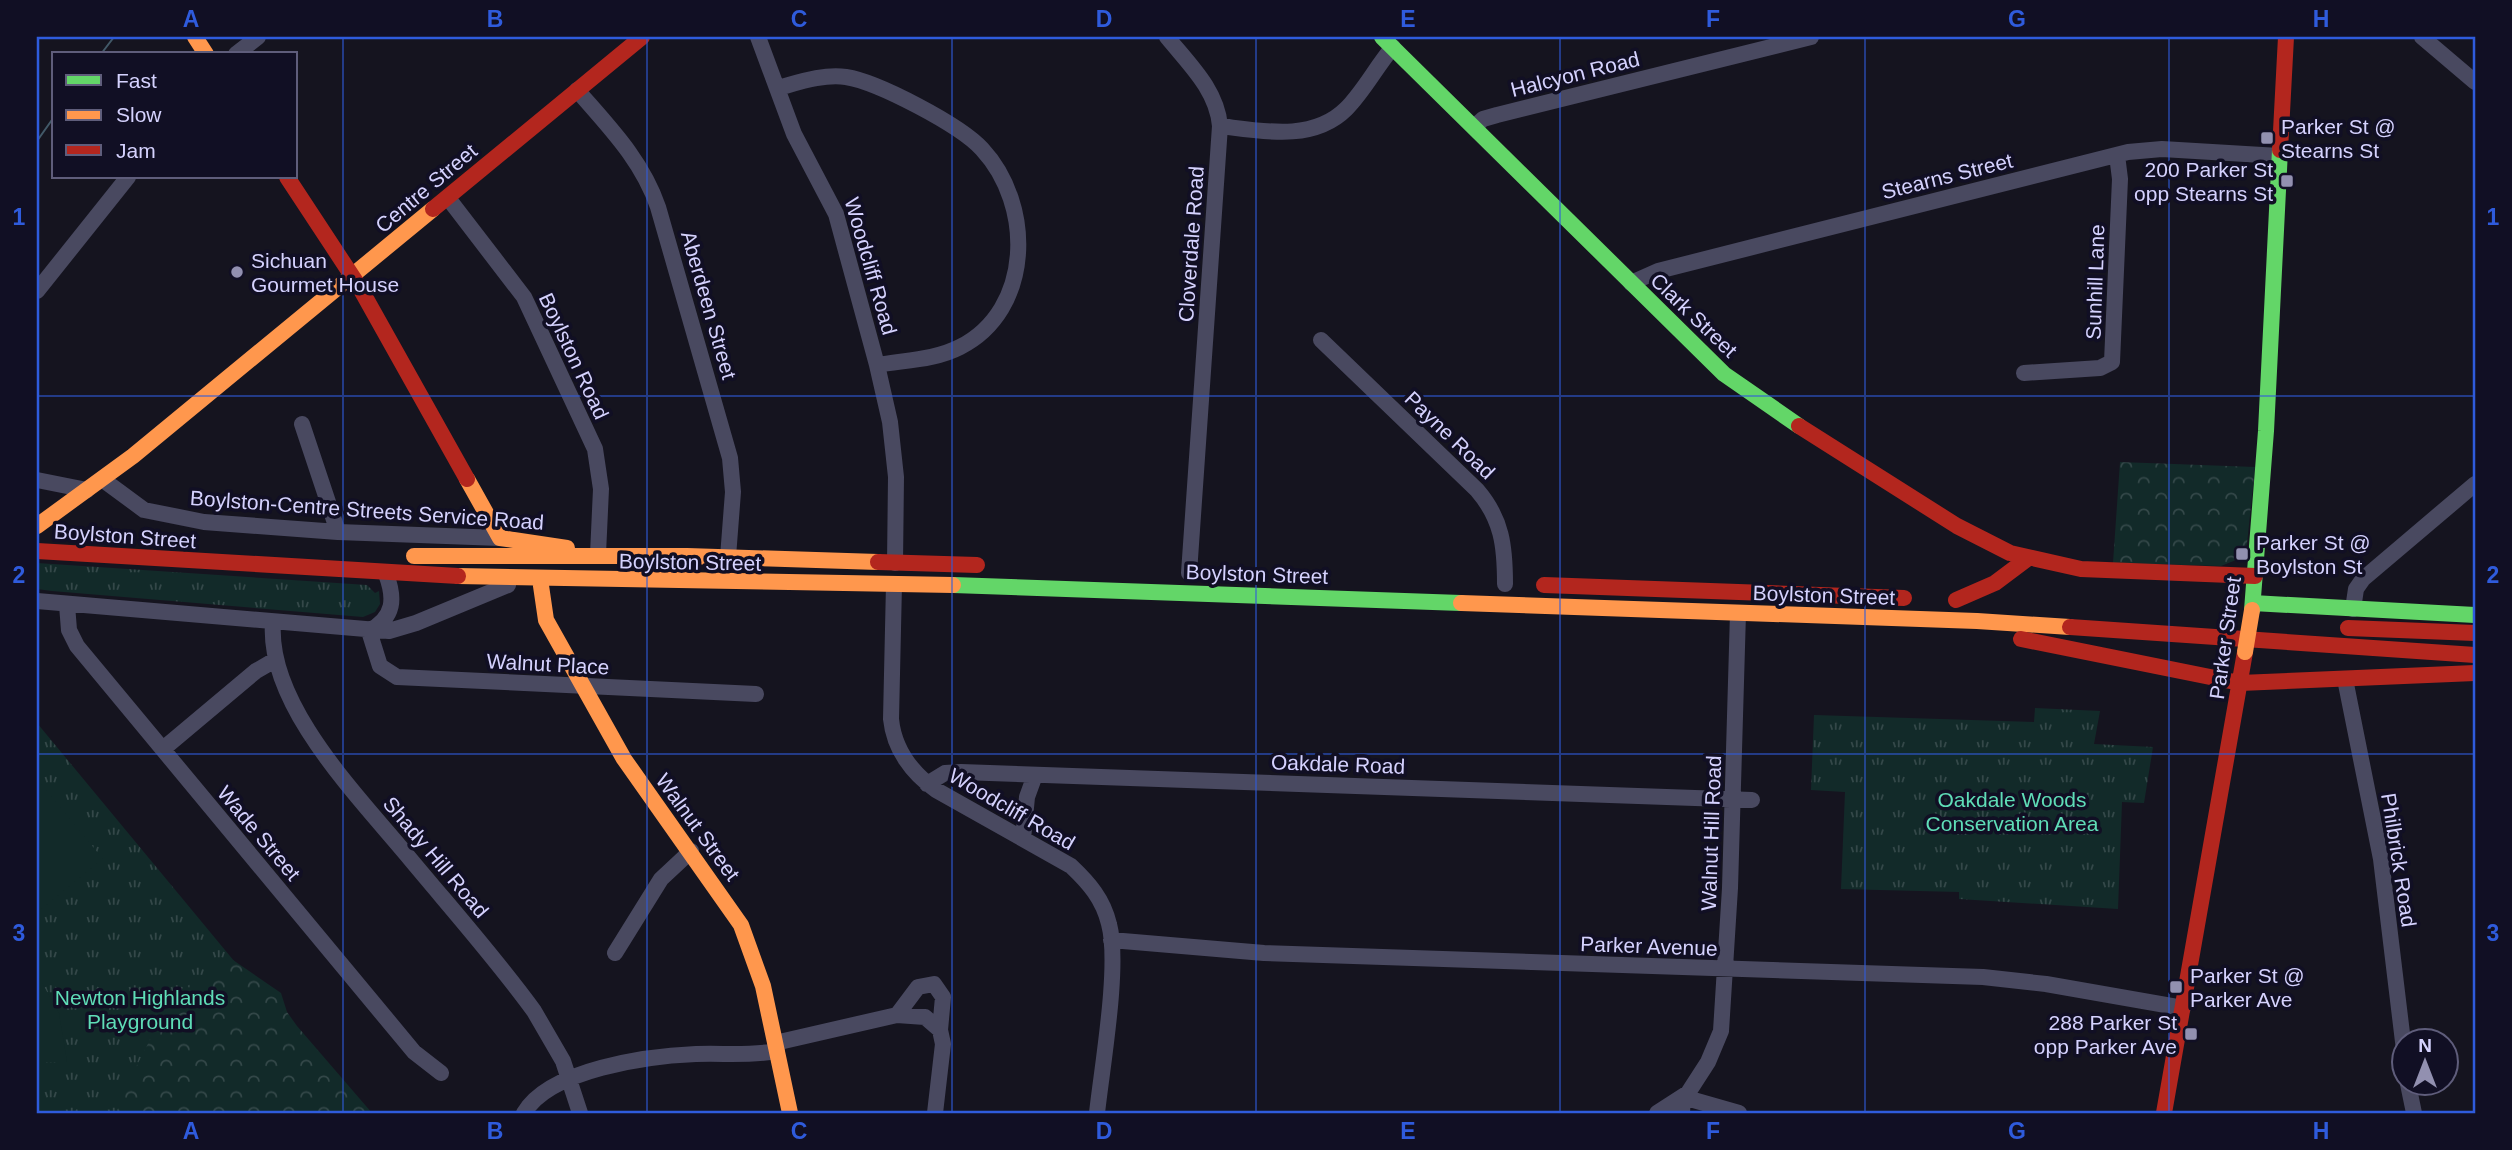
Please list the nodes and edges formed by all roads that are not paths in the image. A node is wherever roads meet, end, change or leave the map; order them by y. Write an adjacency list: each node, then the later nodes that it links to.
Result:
1 (195, 37): 10 (main road)
2 (258, 37): 11 (street)
3 (642, 37): 14 (main road, Centre Street)
4 (758, 37): 13 (street, Woodcliff Road)
5 (1167, 37): 15 (street)
6 (1811, 37): 16 (street, Halcyon Road)
7 (2286, 37): 18 (main road, Parker Street)
8 (2422, 37): 12 (street)
9 (1387, 42): 15 (street); 16 (main road, Clark Street)
10 (205, 52)
11 (239, 52)
12 (2475, 82)
13 (778, 88): 26 (street, Woodcliff Road); 26 (street)
14 (577, 90): 21 (main road, Centre Street); 43 (street, Aberdeen Street)
15 (1220, 126): 48 (street, Cloverdale Road)
16 (1474, 127): 23 (main road, Clark Street)
17 (2118, 155): 18 (street, Stearns Street); 23 (street, Stearns Street); 27 (street, Sunhill Lane)
18 (2279, 156): 49 (main road, Parker Street)
19 (127, 178): 24 (street)
20 (288, 178): 22 (main road)
21 (448, 198): 22 (main road, Centre Street); 41 (street, Boylston Road)
22 (352, 276): 29 (main road, Centre Street); 37 (main road)
23 (1631, 283): 44 (main road, Clark Street)
24 (37, 291)
25 (1321, 340): 52 (street, Payne Road)
26 (877, 365): 45 (street, Woodcliff Road)
27 (2024, 373)
28 (302, 424): 36 (street)
29 (102, 479): 32 (main road, Centre Street); 36 (street, Boylston-Centre Streets Service Road)
30 (37, 480): 32 (street)
31 (2475, 484): 58 (street)
32 (87, 490): 33 (main road, Centre Street)
33 (37, 526)
34 (37, 532): 35 (main road, Boylston Street)
35 (57, 533)
36 (338, 533): 37 (street, Boylston-Centre Streets Service Road)
37 (500, 538): 41 (main road, Boylston-Centre Streets Service Road)
38 (286, 549): 40 (main road)
39 (40, 551): 47 (main road, Boylston Street)
40 (377, 554)
41 (598, 554): 42 (main road, Boylston Street); 43 (main road, Boylston Street)
42 (403, 555)
43 (728, 557): 45 (main road, Boylston Street)
44 (2027, 559): 49 (main road); 55 (main road)
45 (895, 562): 46 (main road, Boylston Street)
46 (1000, 566)
47 (386, 573): 50 (main road, Boylston Street); 66 (street)
48 (1189, 573)
49 (2256, 576): 57 (main road, Parker Street)
50 (532, 579): 51 (main road, Boylston Street); 66 (street); 73 (main road, Walnut Street)
51 (894, 584): 59 (main road, Boylston Street); 77 (street, Woodcliff Road)
52 (1512, 584): 53 (main road, Boylston Street)
53 (1919, 599)
54 (37, 601): 56 (street)
55 (1999, 603)
56 (67, 605): 64 (street); 75 (street, Wade Street)
57 (2253, 606): 58 (main road); 72 (main road, Parker Street, bridge)
58 (2353, 609): 60 (main road)
59 (1738, 613): 61 (main road, Boylston Street); 78 (street, Walnut Hill Road)
60 (2475, 615)
61 (1924, 619): 68 (main road, Boylston Street); 72 (main road)
62 (2232, 620): 63 (main road)
63 (2266, 622)
64 (273, 623): 66 (street); 69 (street, Shady Hill Road)
65 (2335, 627): 67 (main road)
66 (369, 631): 73 (street, Walnut Place)
67 (2475, 633)
68 (2475, 655)
69 (275, 660): 75 (street); 91 (street, Shady Hill Road)
70 (2475, 673): 71 (main road)
71 (2345, 679): 72 (main road); 87 (street, Philbrick Road)
72 (2240, 683): 85 (main road, Parker Street)
73 (582, 686): 74 (street, Walnut Place); 81 (main road, Walnut Street)
74 (756, 694)
75 (163, 749): 90 (street, Wade Street)
76 (1035, 775): 77 (street, Oakdale Road); 78 (street, Oakdale Road); 80 (street)
77 (927, 784): 80 (street, Woodcliff Road)
78 (1733, 799): 79 (street, Oakdale Road); 84 (street, Walnut Hill Road)
79 (1752, 800)
80 (1023, 839): 82 (street, Woodcliff Road)
81 (691, 851): 83 (street); 89 (main road, Walnut Street)
82 (1111, 940): 84 (street, Parker Avenue); 97 (street, Woodcliff Road)
83 (615, 953)
84 (1727, 969): 85 (street, Parker Avenue); 92 (street, Walnut Hill Road)
85 (2183, 1008): 100 (main road, Parker Street)
86 (897, 1015): 88 (street); 88 (street); 89 (street)
87 (2400, 1028)
88 (940, 1030): 96 (street)
89 (776, 1047): 91 (street); 95 (main road, Walnut Street)
90 (441, 1073)
91 (570, 1078): 93 (street); 94 (street, Shady Hill Road)
92 (1683, 1105): 98 (street, Walnut Hill Road); 99 (street)
93 (524, 1113)
94 (580, 1113)
95 (790, 1113)
96 (935, 1113)
97 (1097, 1113)
98 (1657, 1113)
99 (1739, 1113)
100 (2164, 1113)

